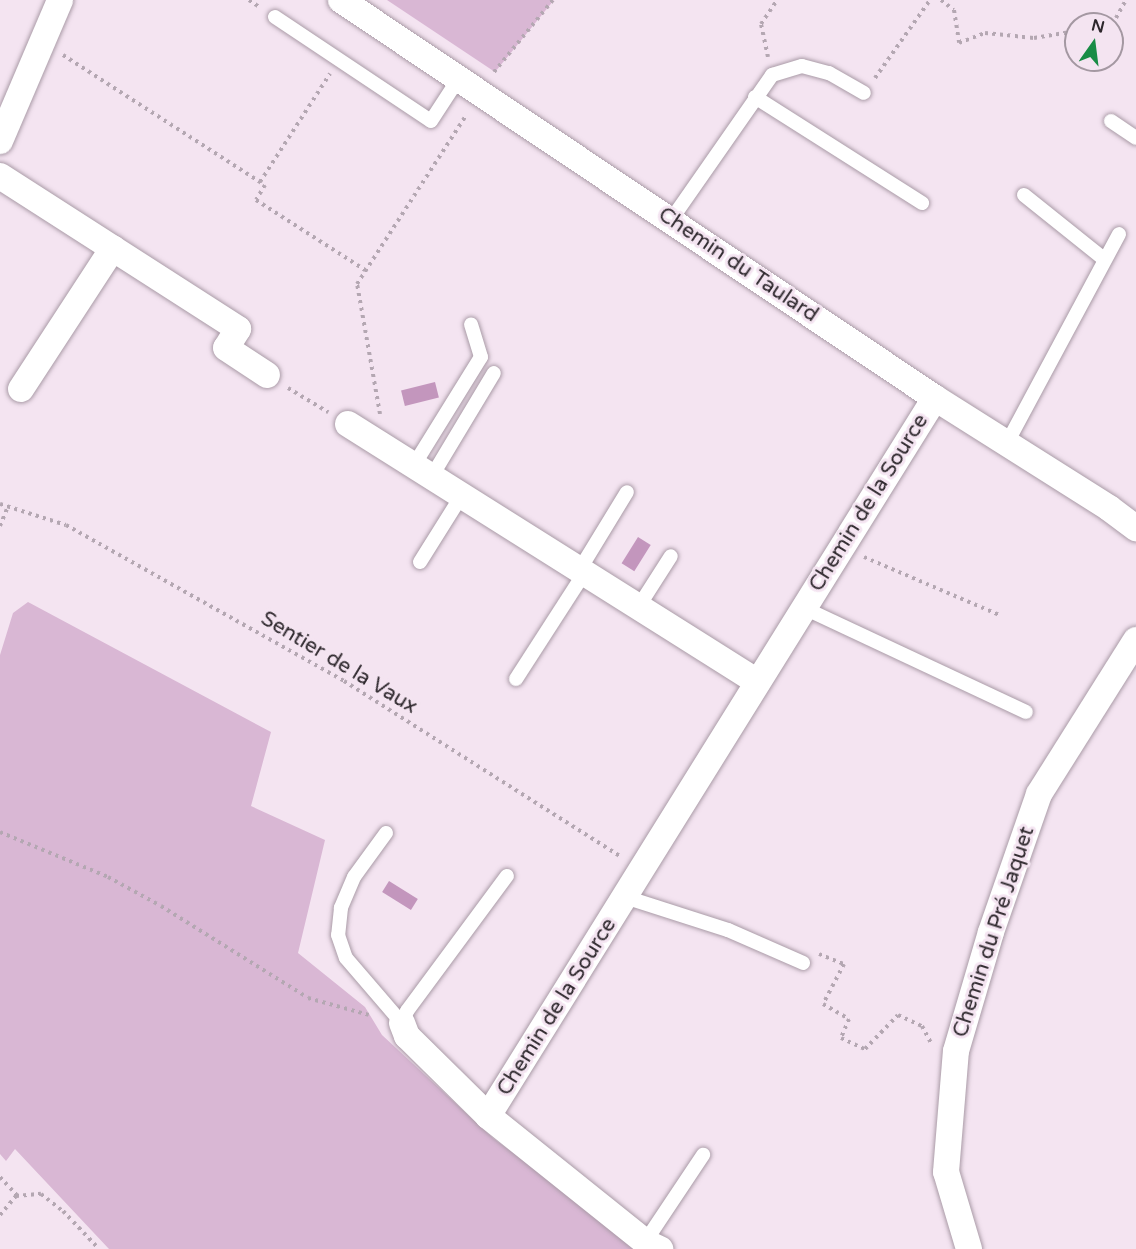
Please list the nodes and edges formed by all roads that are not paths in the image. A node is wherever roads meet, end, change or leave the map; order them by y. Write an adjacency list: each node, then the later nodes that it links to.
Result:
1 (60, 0): 9 (street)
2 (341, 0): 4 (street, Chemin du Taulard)
3 (275, 17): 4 (lane)
4 (459, 78): 13 (street, Chemin du Taulard)
5 (864, 93): 6 (lane)
6 (755, 97): 12 (lane); 13 (lane)
7 (1111, 121): 8 (lane)
8 (1136, 138)
9 (0, 141)
10 (0, 176): 15 (street)
11 (1024, 195): 16 (lane)
12 (922, 203)
13 (671, 220): 21 (street, Chemin du Taulard)
14 (1119, 234): 16 (lane)
15 (112, 248): 19 (street); 20 (street)
16 (1104, 259): 23 (lane)
17 (471, 324): 24 (lane)
18 (494, 373): 24 (lane)
19 (267, 375)
20 (21, 389)
21 (935, 398): 23 (street, Chemin du Taulard); 32 (street, Chemin de la Source)
22 (348, 424): 24 (street)
23 (1007, 443): 27 (street, Chemin du Taulard)
24 (423, 470): 26 (street)
25 (627, 492): 30 (lane)
26 (462, 495): 29 (lane); 30 (street)
27 (1136, 528)
28 (671, 556): 31 (lane)
29 (420, 562)
30 (583, 570): 31 (street); 34 (lane)
31 (639, 606): 35 (street)
32 (804, 608): 35 (street, Chemin de la Source); 36 (lane, Chemin de la Source)
33 (1136, 640): 45 (street, Chemin du Pré Jaquet)
34 (516, 679)
35 (757, 681): 39 (street, Chemin de la Source)
36 (1026, 712)
37 (386, 833): 41 (lane, Chemin de la Source)
38 (507, 876): 41 (lane)
39 (625, 897): 40 (lane, Chemin de la Source); 42 (street, Chemin de la Source)
40 (803, 963)
41 (402, 1023): 42 (street, Chemin de la Source)
42 (488, 1116): 44 (street, Chemin de la Source)
43 (703, 1155): 44 (lane, Chemin de la Source)
44 (653, 1246)
45 (969, 1249)

